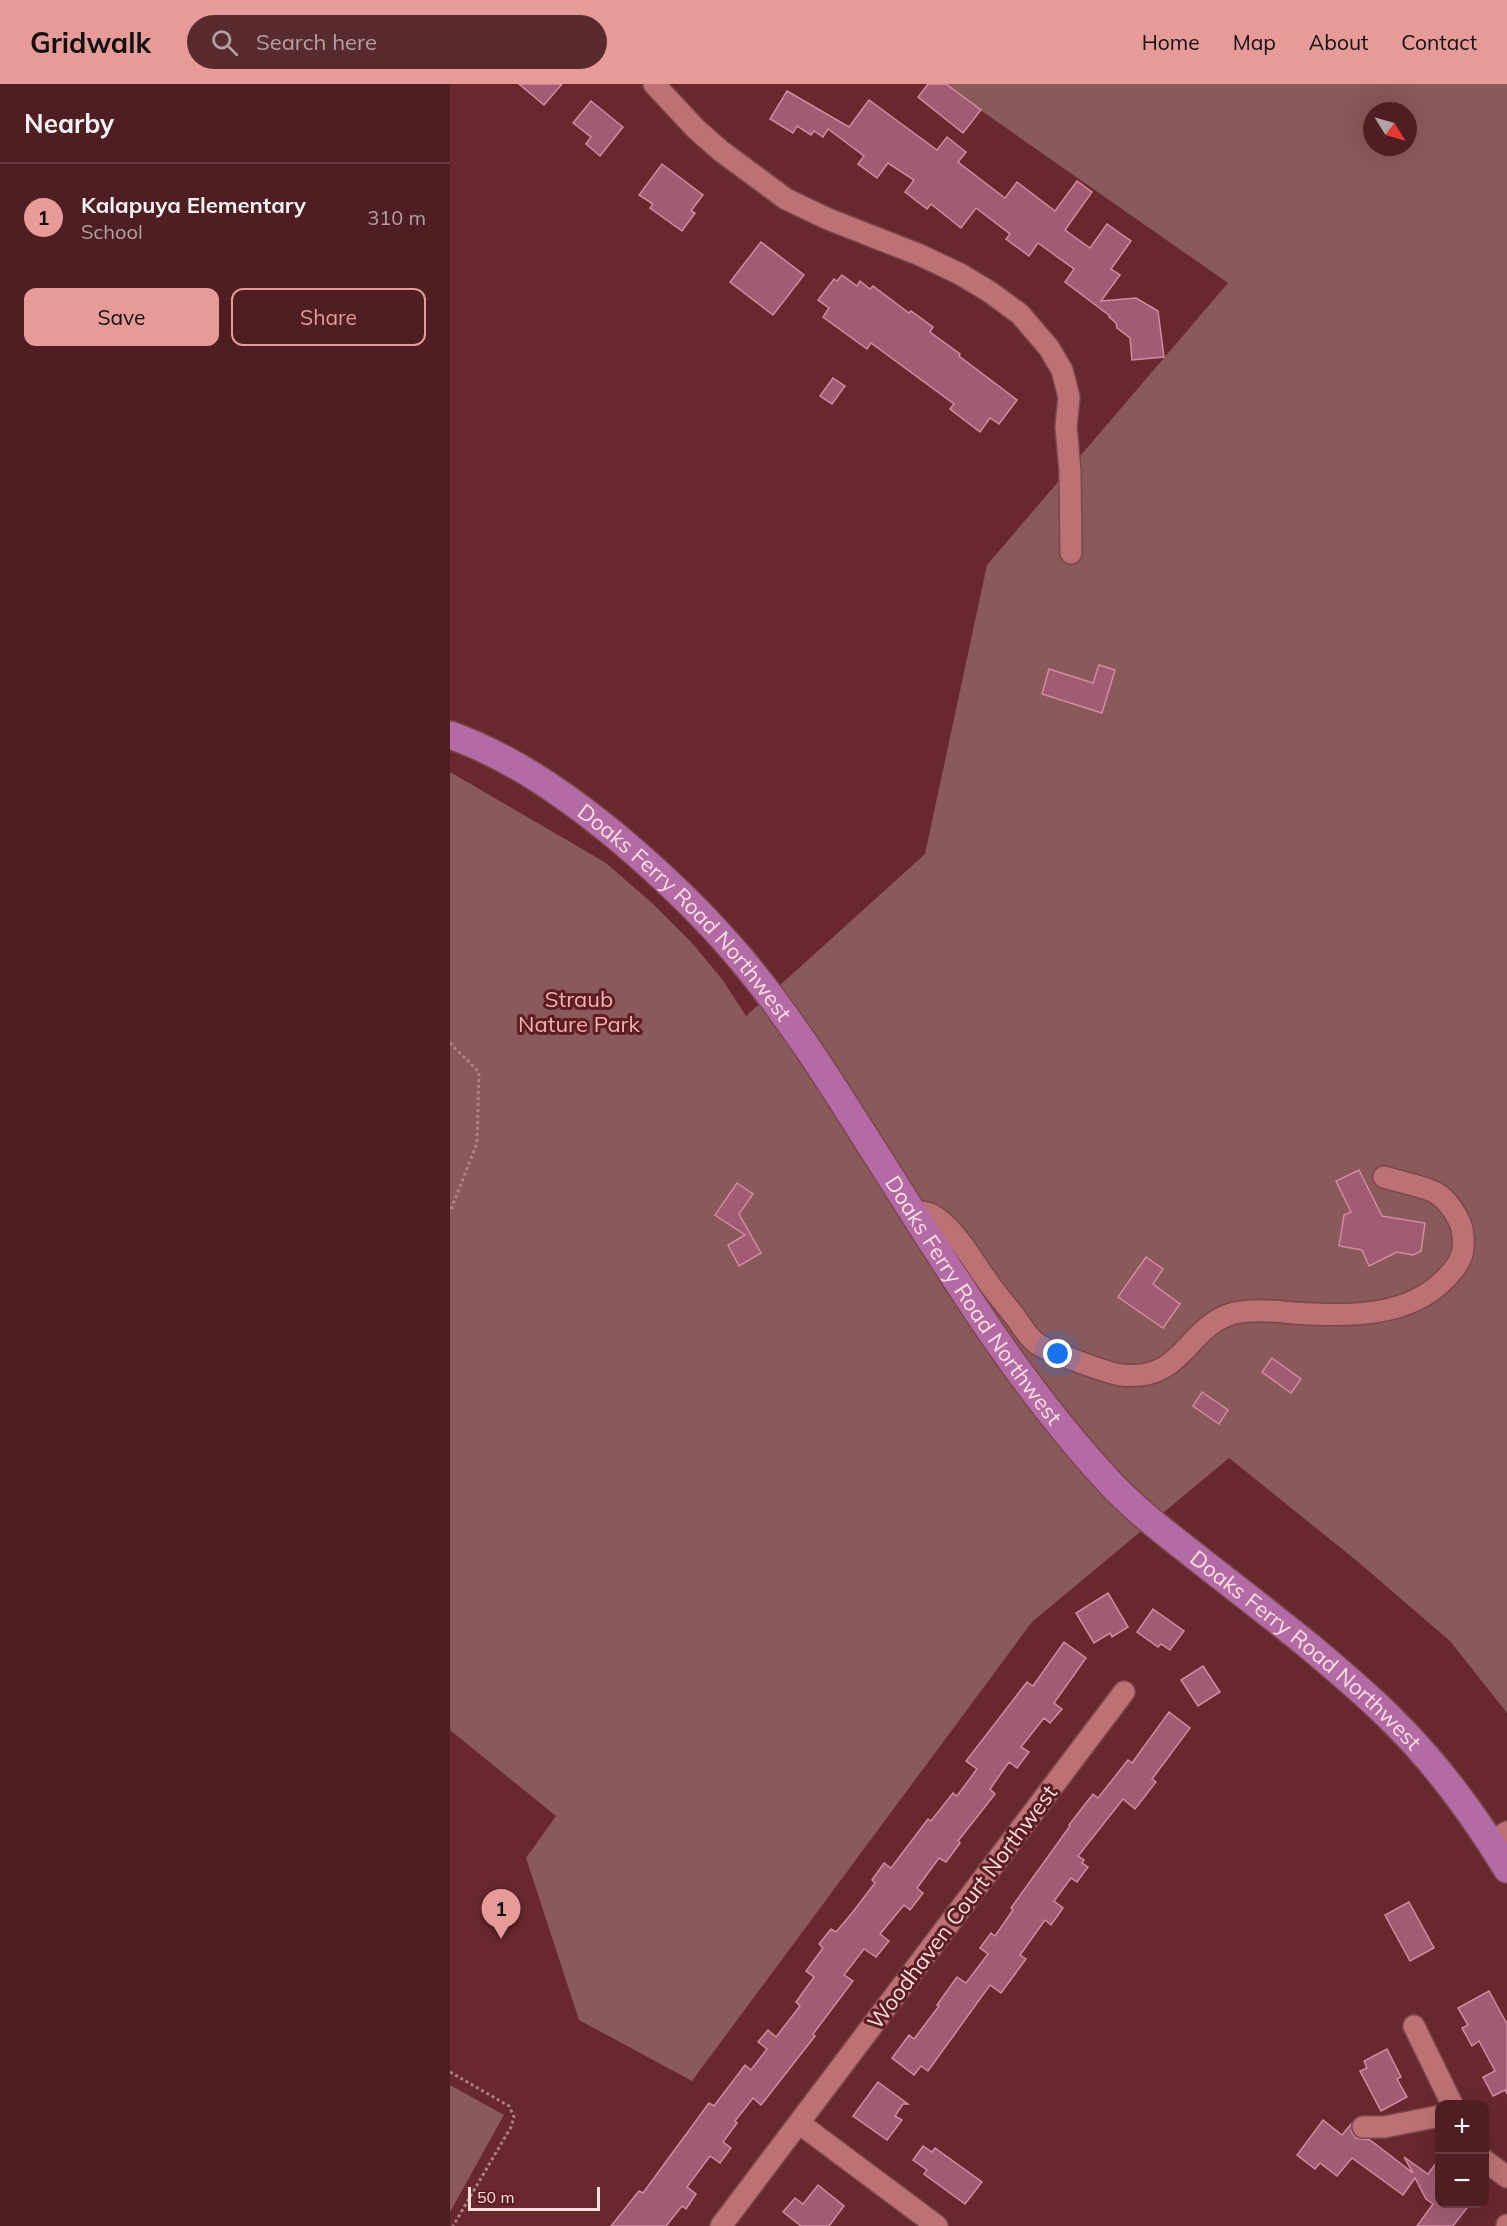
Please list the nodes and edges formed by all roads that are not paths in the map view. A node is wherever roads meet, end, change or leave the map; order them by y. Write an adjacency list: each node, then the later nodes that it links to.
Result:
1 (654, 84): 2 (street)
2 (1071, 553)
3 (450, 735): 5 (main road, Doaks Ferry Road Northwest)
4 (1384, 1177): 5 (street)
5 (912, 1210): 7 (main road, Doaks Ferry Road Northwest)
6 (1124, 1692): 12 (street, Woodhaven Court Northwest)
7 (1499, 1837): 8 (main road, Doaks Ferry Road Northwest)
8 (1507, 1869)
9 (1414, 2026): 10 (street)
10 (1450, 2100)
11 (1435, 2117): 13 (street)
12 (800, 2122): 16 (street, Woodhaven Court Northwest); 17 (street)
13 (1363, 2127)
14 (1489, 2163): 15 (street)
15 (1507, 2177)
16 (721, 2226)
17 (936, 2226)

